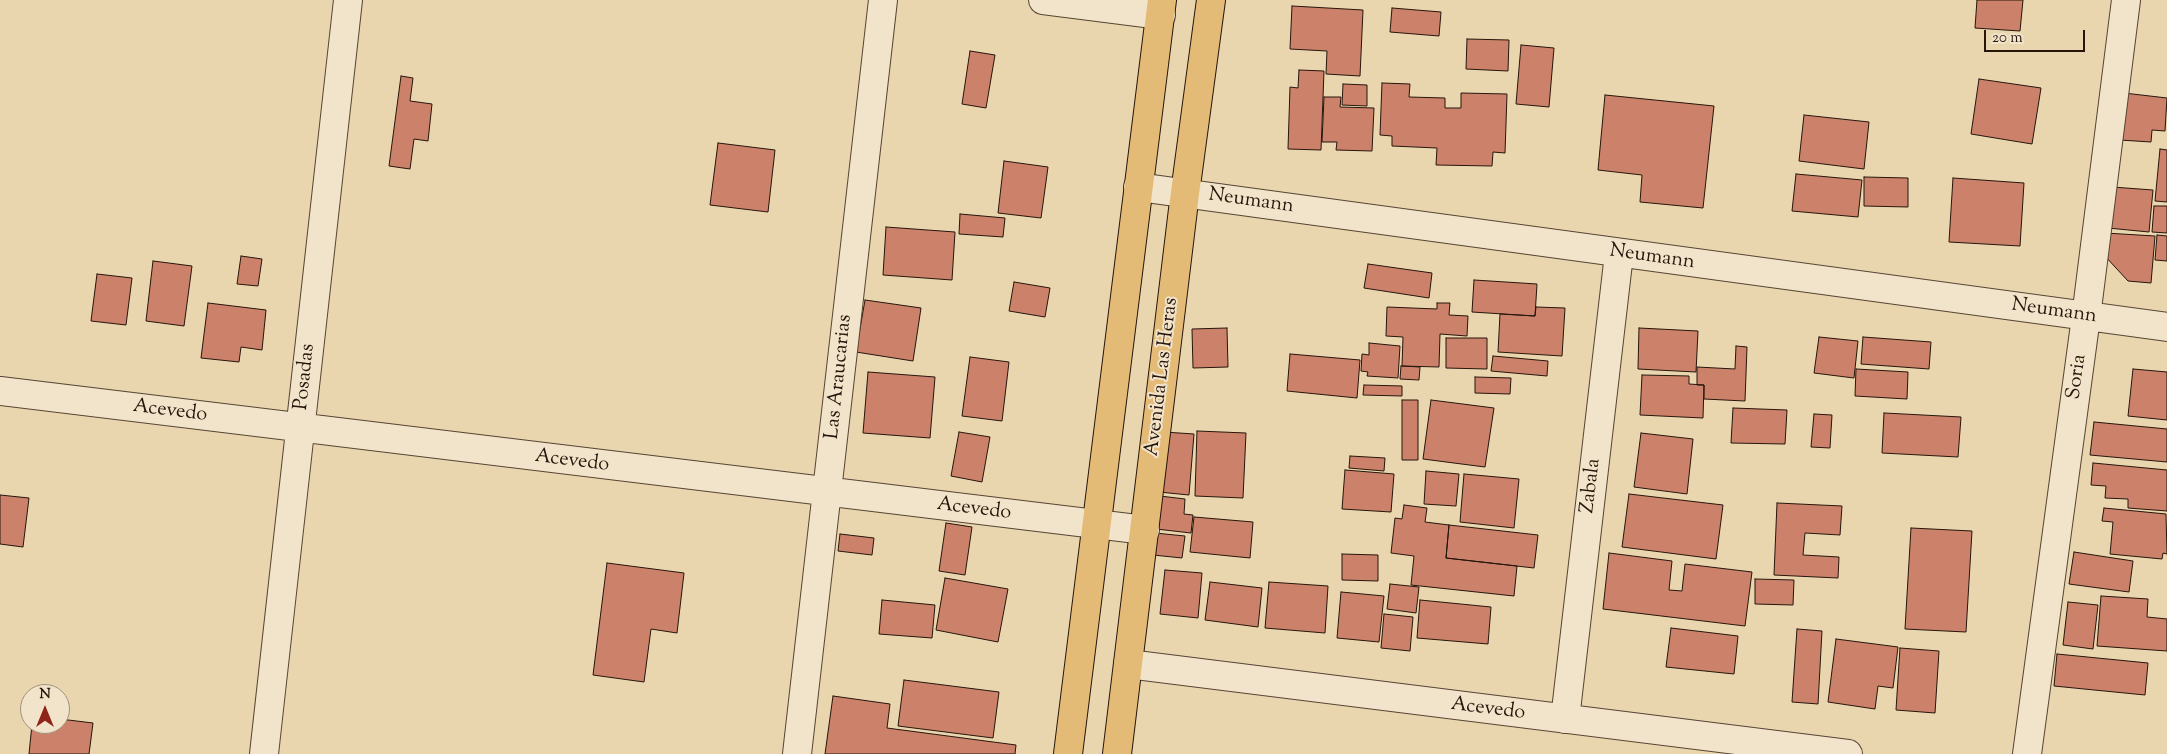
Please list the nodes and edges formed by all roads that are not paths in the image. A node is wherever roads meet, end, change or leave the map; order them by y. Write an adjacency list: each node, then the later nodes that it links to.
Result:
1 (348, 0): 13 (street, Posadas)
2 (883, 0): 14 (street, Las Araucarias)
3 (1043, 0): 6 (street)
4 (1212, 0): 8 (main road, Avenida Las Heras)
5 (2126, 0): 10 (street, Soria)
6 (1161, 7): 7 (main road)
7 (1138, 186): 8 (street, Neumann); 15 (main road)
8 (1186, 193): 9 (street, Neumann); 16 (main road, Avenida Las Heras)
9 (1619, 254): 10 (street, Neumann); 18 (street, Zabala)
10 (2086, 317): 11 (street, Neumann); 24 (street, Soria)
11 (2167, 327)
12 (0, 391): 13 (street, Acevedo)
13 (300, 428): 14 (street, Acevedo); 19 (street, Posadas)
14 (826, 493): 15 (street, Acevedo); 20 (street, Las Araucarias)
15 (1096, 524): 16 (street, Acevedo); 21 (main road)
16 (1145, 530): 17 (main road, Avenida Las Heras)
17 (1128, 664): 18 (street, Acevedo); 22 (main road, Avenida Las Heras)
18 (1565, 719): 23 (street, Acevedo)
19 (264, 754)
20 (797, 754)
21 (1068, 754)
22 (1117, 754)
23 (1848, 754)
24 (2027, 754)

